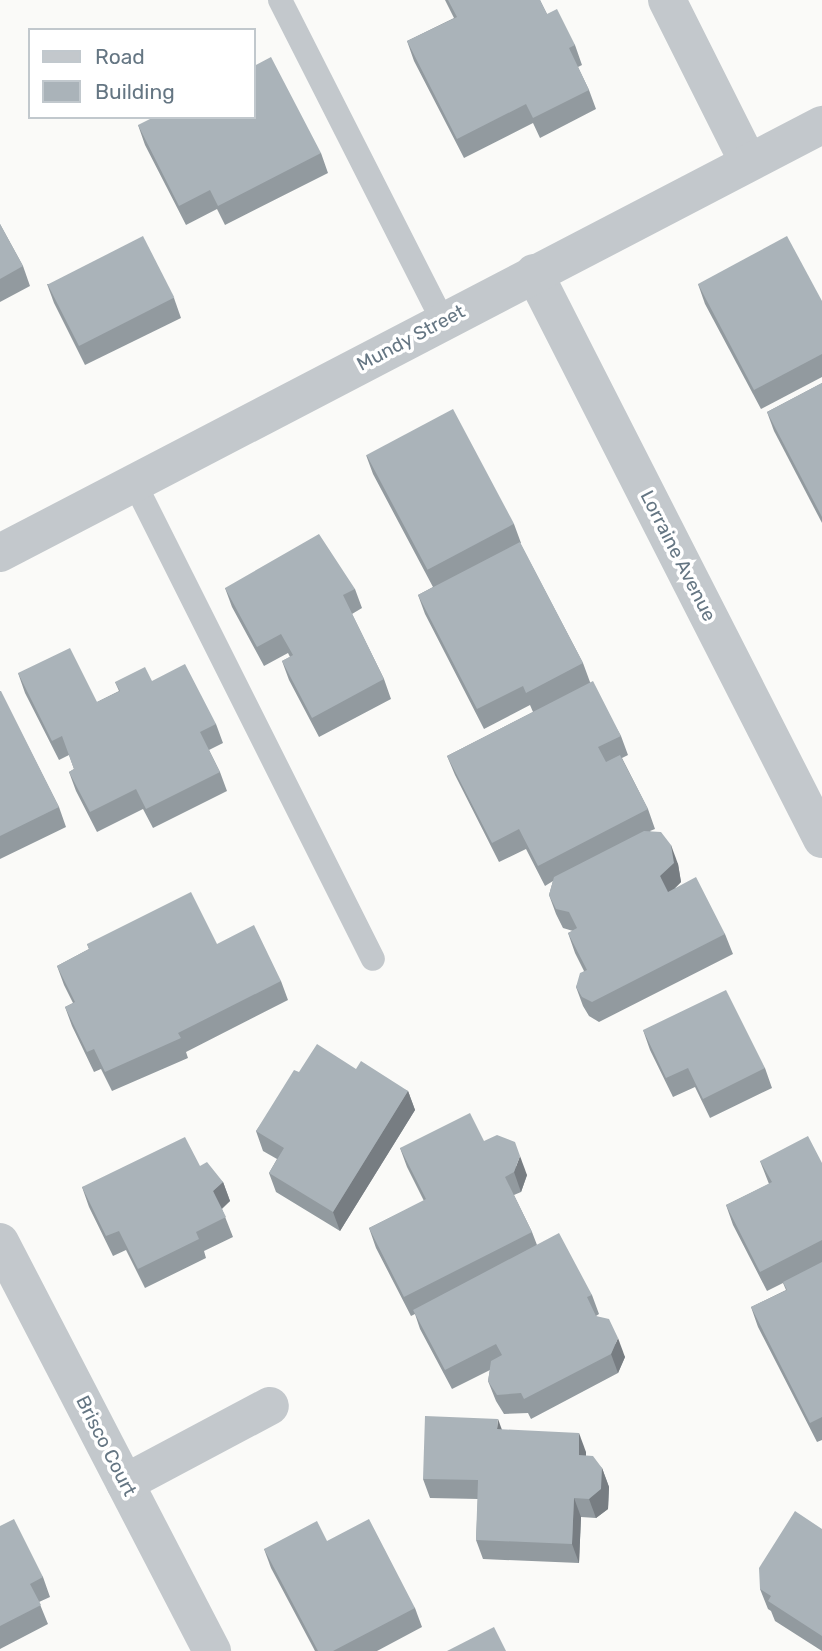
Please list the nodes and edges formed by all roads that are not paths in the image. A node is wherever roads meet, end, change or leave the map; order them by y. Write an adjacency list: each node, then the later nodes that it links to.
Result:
1 (280, 0): 6 (lane)
2 (667, 0): 4 (street)
3 (822, 125): 4 (street, Mundy Street)
4 (748, 162): 5 (street, Mundy Street)
5 (534, 273): 6 (street, Mundy Street); 9 (street, Lorraine Avenue)
6 (443, 321): 7 (street, Mundy Street)
7 (135, 484): 8 (street, Mundy Street); 10 (lane)
8 (0, 553)
9 (822, 839)
10 (373, 959)
11 (0, 1242): 13 (street, Brisco Court)
12 (270, 1406): 13 (street)
13 (125, 1483): 14 (street, Brisco Court)
14 (212, 1651)

